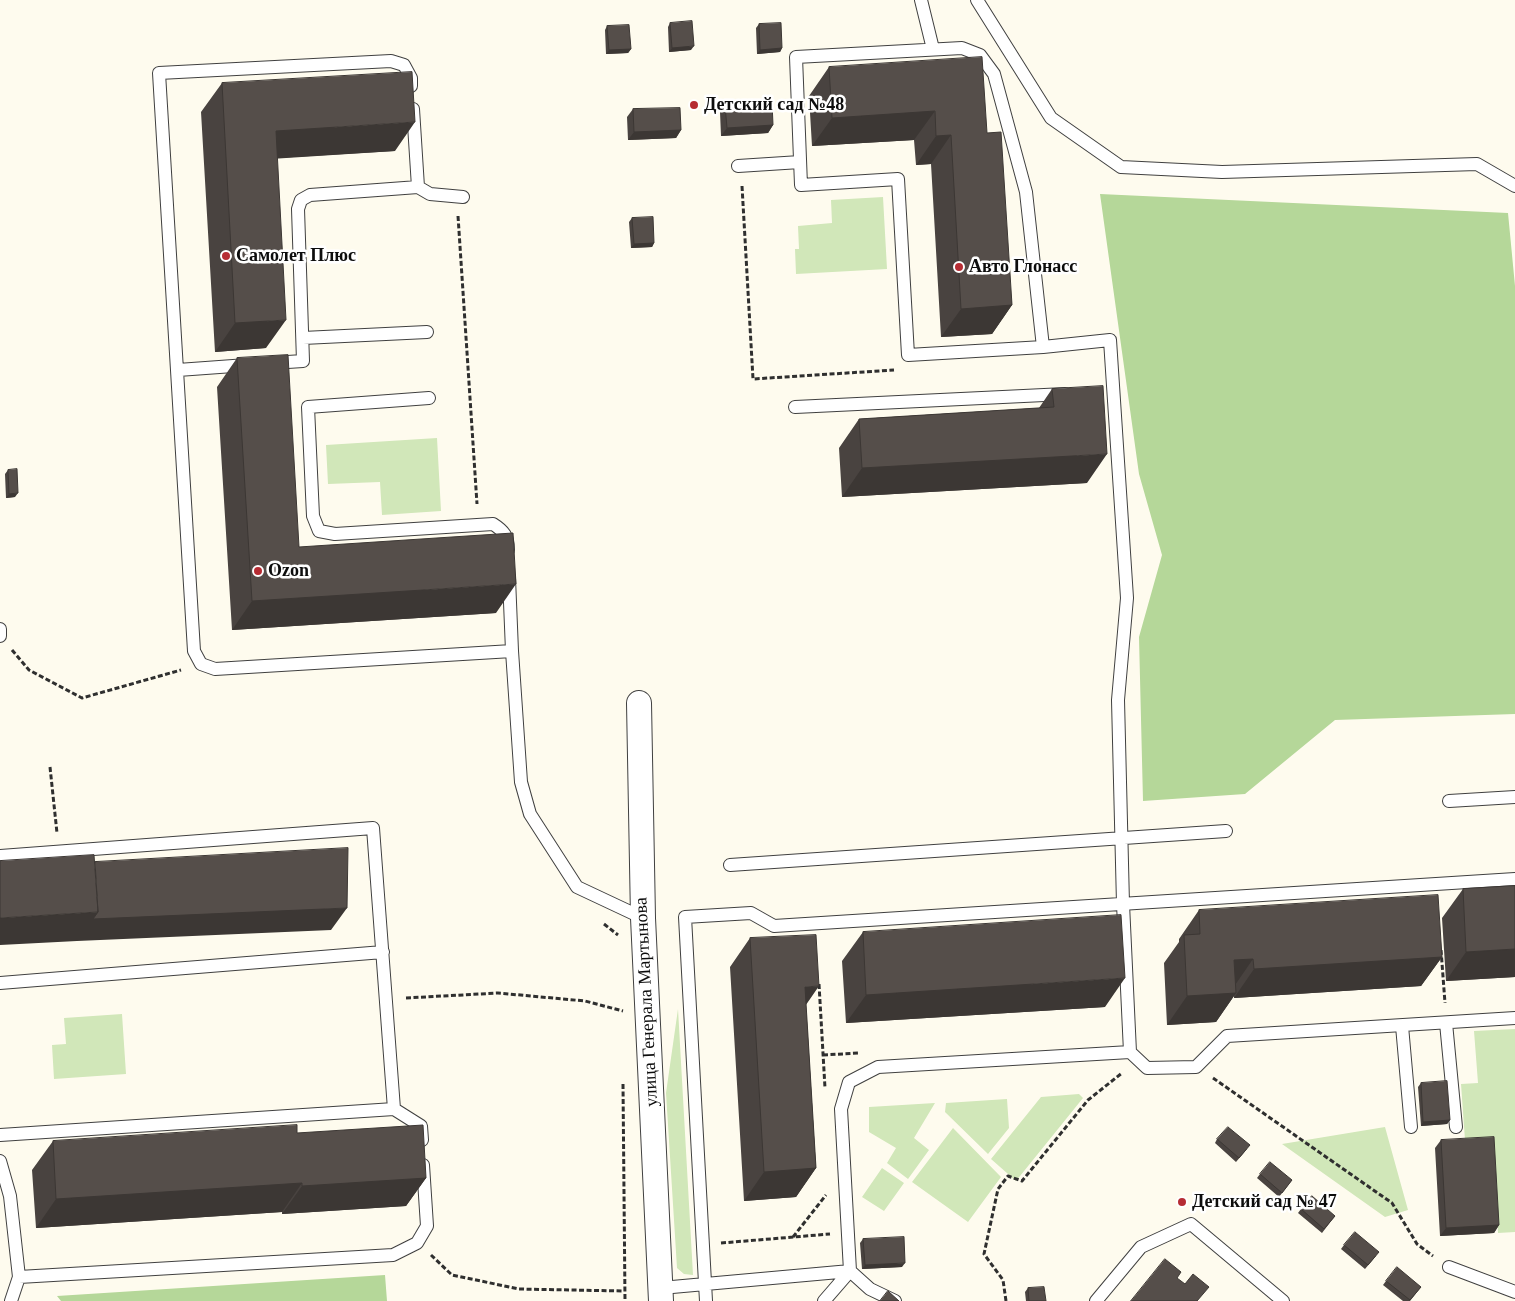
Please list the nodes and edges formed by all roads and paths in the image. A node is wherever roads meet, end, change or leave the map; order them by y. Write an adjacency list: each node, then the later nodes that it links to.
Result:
1 (921, 0): 3 (lane)
2 (977, 0): 6 (lane)
3 (932, 49): 4 (lane); 11 (lane)
4 (800, 162): 5 (lane); 11 (lane)
5 (739, 166): 13 (path)
6 (1515, 186)
7 (418, 187): 8 (lane); 10 (lane); 12 (lane)
8 (460, 196): 17 (path)
9 (427, 332): 10 (lane)
10 (304, 338): 12 (lane)
11 (1043, 347): 27 (lane)
12 (178, 370): 21 (lane)
13 (897, 370)
14 (1081, 393): 16 (lane)
15 (430, 398): 17 (lane)
16 (795, 407)
17 (478, 525): 20 (lane)
18 (0, 629): 19 (lane)
19 (0, 636): 21 (path)
20 (512, 651): 21 (lane); 33 (lane)
21 (202, 664)
22 (638, 703): 33 (street, улица Генерала Мартынова)
23 (50, 767): 28 (path)
24 (1515, 797): 25 (lane)
25 (1449, 801)
26 (1226, 831): 27 (lane)
27 (1122, 838): 30 (lane); 32 (lane)
28 (58, 851): 29 (lane); 37 (lane)
29 (0, 856)
30 (730, 865)
31 (1515, 879): 32 (lane)
32 (1123, 904): 47 (lane); 60 (lane)
33 (643, 918): 42 (street, улица Генерала Мартынова)
34 (616, 934): 35 (path)
35 (617, 944)
36 (1441, 944): 45 (path)
37 (383, 952): 38 (lane); 39 (lane)
38 (0, 983)
39 (387, 999): 41 (path); 50 (lane)
40 (622, 1001): 41 (path)
41 (622, 1011): 42 (path); 44 (path)
42 (648, 1018): 67 (street, улица Генерала Мартынова)
43 (1515, 1018): 45 (lane)
44 (622, 1020)
45 (1446, 1023): 46 (lane); 52 (lane)
46 (1402, 1026): 48 (lane); 51 (lane)
47 (1134, 1056): 48 (lane); 57 (lane); 73 (path)
48 (1196, 1067): 61 (path)
49 (623, 1078): 65 (path)
50 (394, 1109): 53 (lane); 59 (lane)
51 (1411, 1127)
52 (1456, 1127)
53 (0, 1135)
54 (0, 1161): 55 (lane)
55 (4, 1188): 63 (lane)
56 (831, 1188): 58 (path)
57 (848, 1232): 58 (path); 62 (lane)
58 (793, 1237): 60 (path)
59 (417, 1243): 63 (lane); 65 (path)
60 (703, 1244): 64 (lane)
61 (1449, 1267): 66 (lane)
62 (850, 1271): 64 (lane); 71 (lane); 72 (lane)
63 (19, 1277): 68 (lane)
64 (706, 1284): 67 (lane); 70 (lane)
65 (624, 1291): 69 (path)
66 (1515, 1292)
67 (661, 1294)
68 (11, 1301)
69 (625, 1301)
70 (706, 1301)
71 (824, 1301)
72 (895, 1301)
73 (1006, 1301)
74 (1096, 1301): 75 (lane)
75 (1283, 1301)

